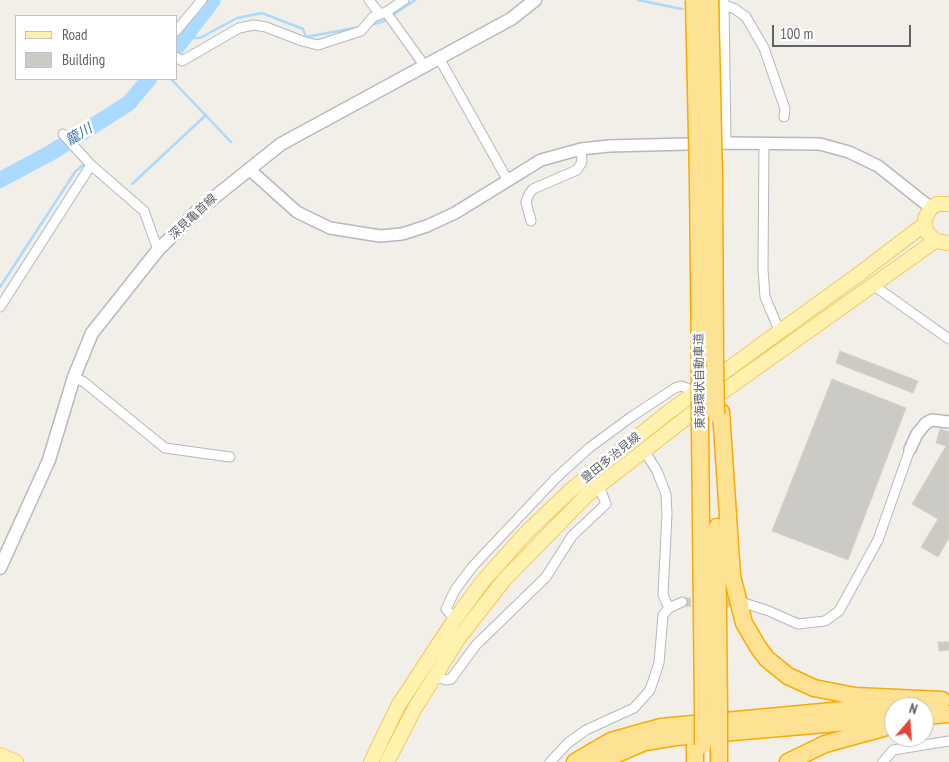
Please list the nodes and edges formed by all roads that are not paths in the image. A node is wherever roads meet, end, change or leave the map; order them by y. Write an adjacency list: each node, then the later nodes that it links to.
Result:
1 (202, 0): 8 (street)
2 (369, 0): 7 (street)
3 (404, 0): 7 (street)
4 (535, 0): 9 (main road, 深見亀首線)
5 (694, 0): 20 (highway, 東海環状自動車道, bridge)
6 (720, 2): 12 (street); 14 (street); 20 (highway, 東海環状自動車道, bridge)
7 (384, 15): 10 (street); 11 (street)
8 (178, 28)
9 (440, 58): 11 (main road, 深見亀首線); 19 (street)
10 (179, 59)
11 (424, 65): 18 (main road, 深見亀首線)
12 (784, 117)
13 (64, 135): 17 (street)
14 (726, 143): 15 (street); 16 (street)
15 (764, 143): 22 (street); 29 (street)
16 (581, 148): 19 (street); 23 (street)
17 (91, 165): 26 (street); 28 (street)
18 (249, 169): 19 (street); 26 (main road, 深見亀首線)
19 (507, 179)
20 (706, 180): 33 (highway, 東海環状自動車道, bridge); 46 (highway, 東海環状自動車道, bridge)
21 (949, 204): 22 (main road)
22 (931, 208): 24 (main road)
23 (531, 221)
24 (925, 224): 25 (main road, 豊田多治見線); 29 (main road, 豊田多治見線)
25 (942, 242): 27 (main road, 豊田多治見線)
26 (158, 250): 31 (main road, 深見亀首線)
27 (873, 285): 30 (street); 36 (main road, 豊田多治見線)
28 (0, 307)
29 (780, 332): 32 (main road, 豊田多治見線)
30 (949, 339)
31 (74, 377): 37 (street); 39 (main road, 深見亀首線)
32 (692, 396): 43 (main road, 豊田多治見線); 43 (street)
33 (719, 413): 45 (highway); 46 (highway, 東海環状自動車道)
34 (949, 422): 35 (street)
35 (910, 449): 41 (street)
36 (644, 450): 38 (main road, 豊田多治見線); 42 (street)
37 (230, 457)
38 (599, 486): 44 (main road, 豊田多治見線); 44 (street)
39 (0, 568)
40 (682, 602): 42 (street)
41 (744, 603)
42 (668, 608): 56 (street)
43 (455, 619): 54 (main road, 豊田多治見線)
44 (434, 677): 55 (main road, 豊田多治見線)
45 (946, 707): 47 (highway); 57 (highway)
46 (706, 712): 51 (highway, 東海環状自動車道, bridge)
47 (934, 712)
48 (884, 719): 58 (highway)
49 (884, 728): 62 (highway)
50 (949, 741): 63 (street)
51 (706, 745): 59 (highway); 60 (highway, 東海環状自動車道); 61 (highway, 東海環状自動車道)
52 (0, 755): 53 (main road)
53 (16, 762)
54 (371, 762)
55 (387, 762)
56 (550, 762)
57 (575, 762)
58 (598, 762)
59 (695, 762)
60 (703, 762)
61 (719, 762)
62 (788, 762)
63 (883, 762)

